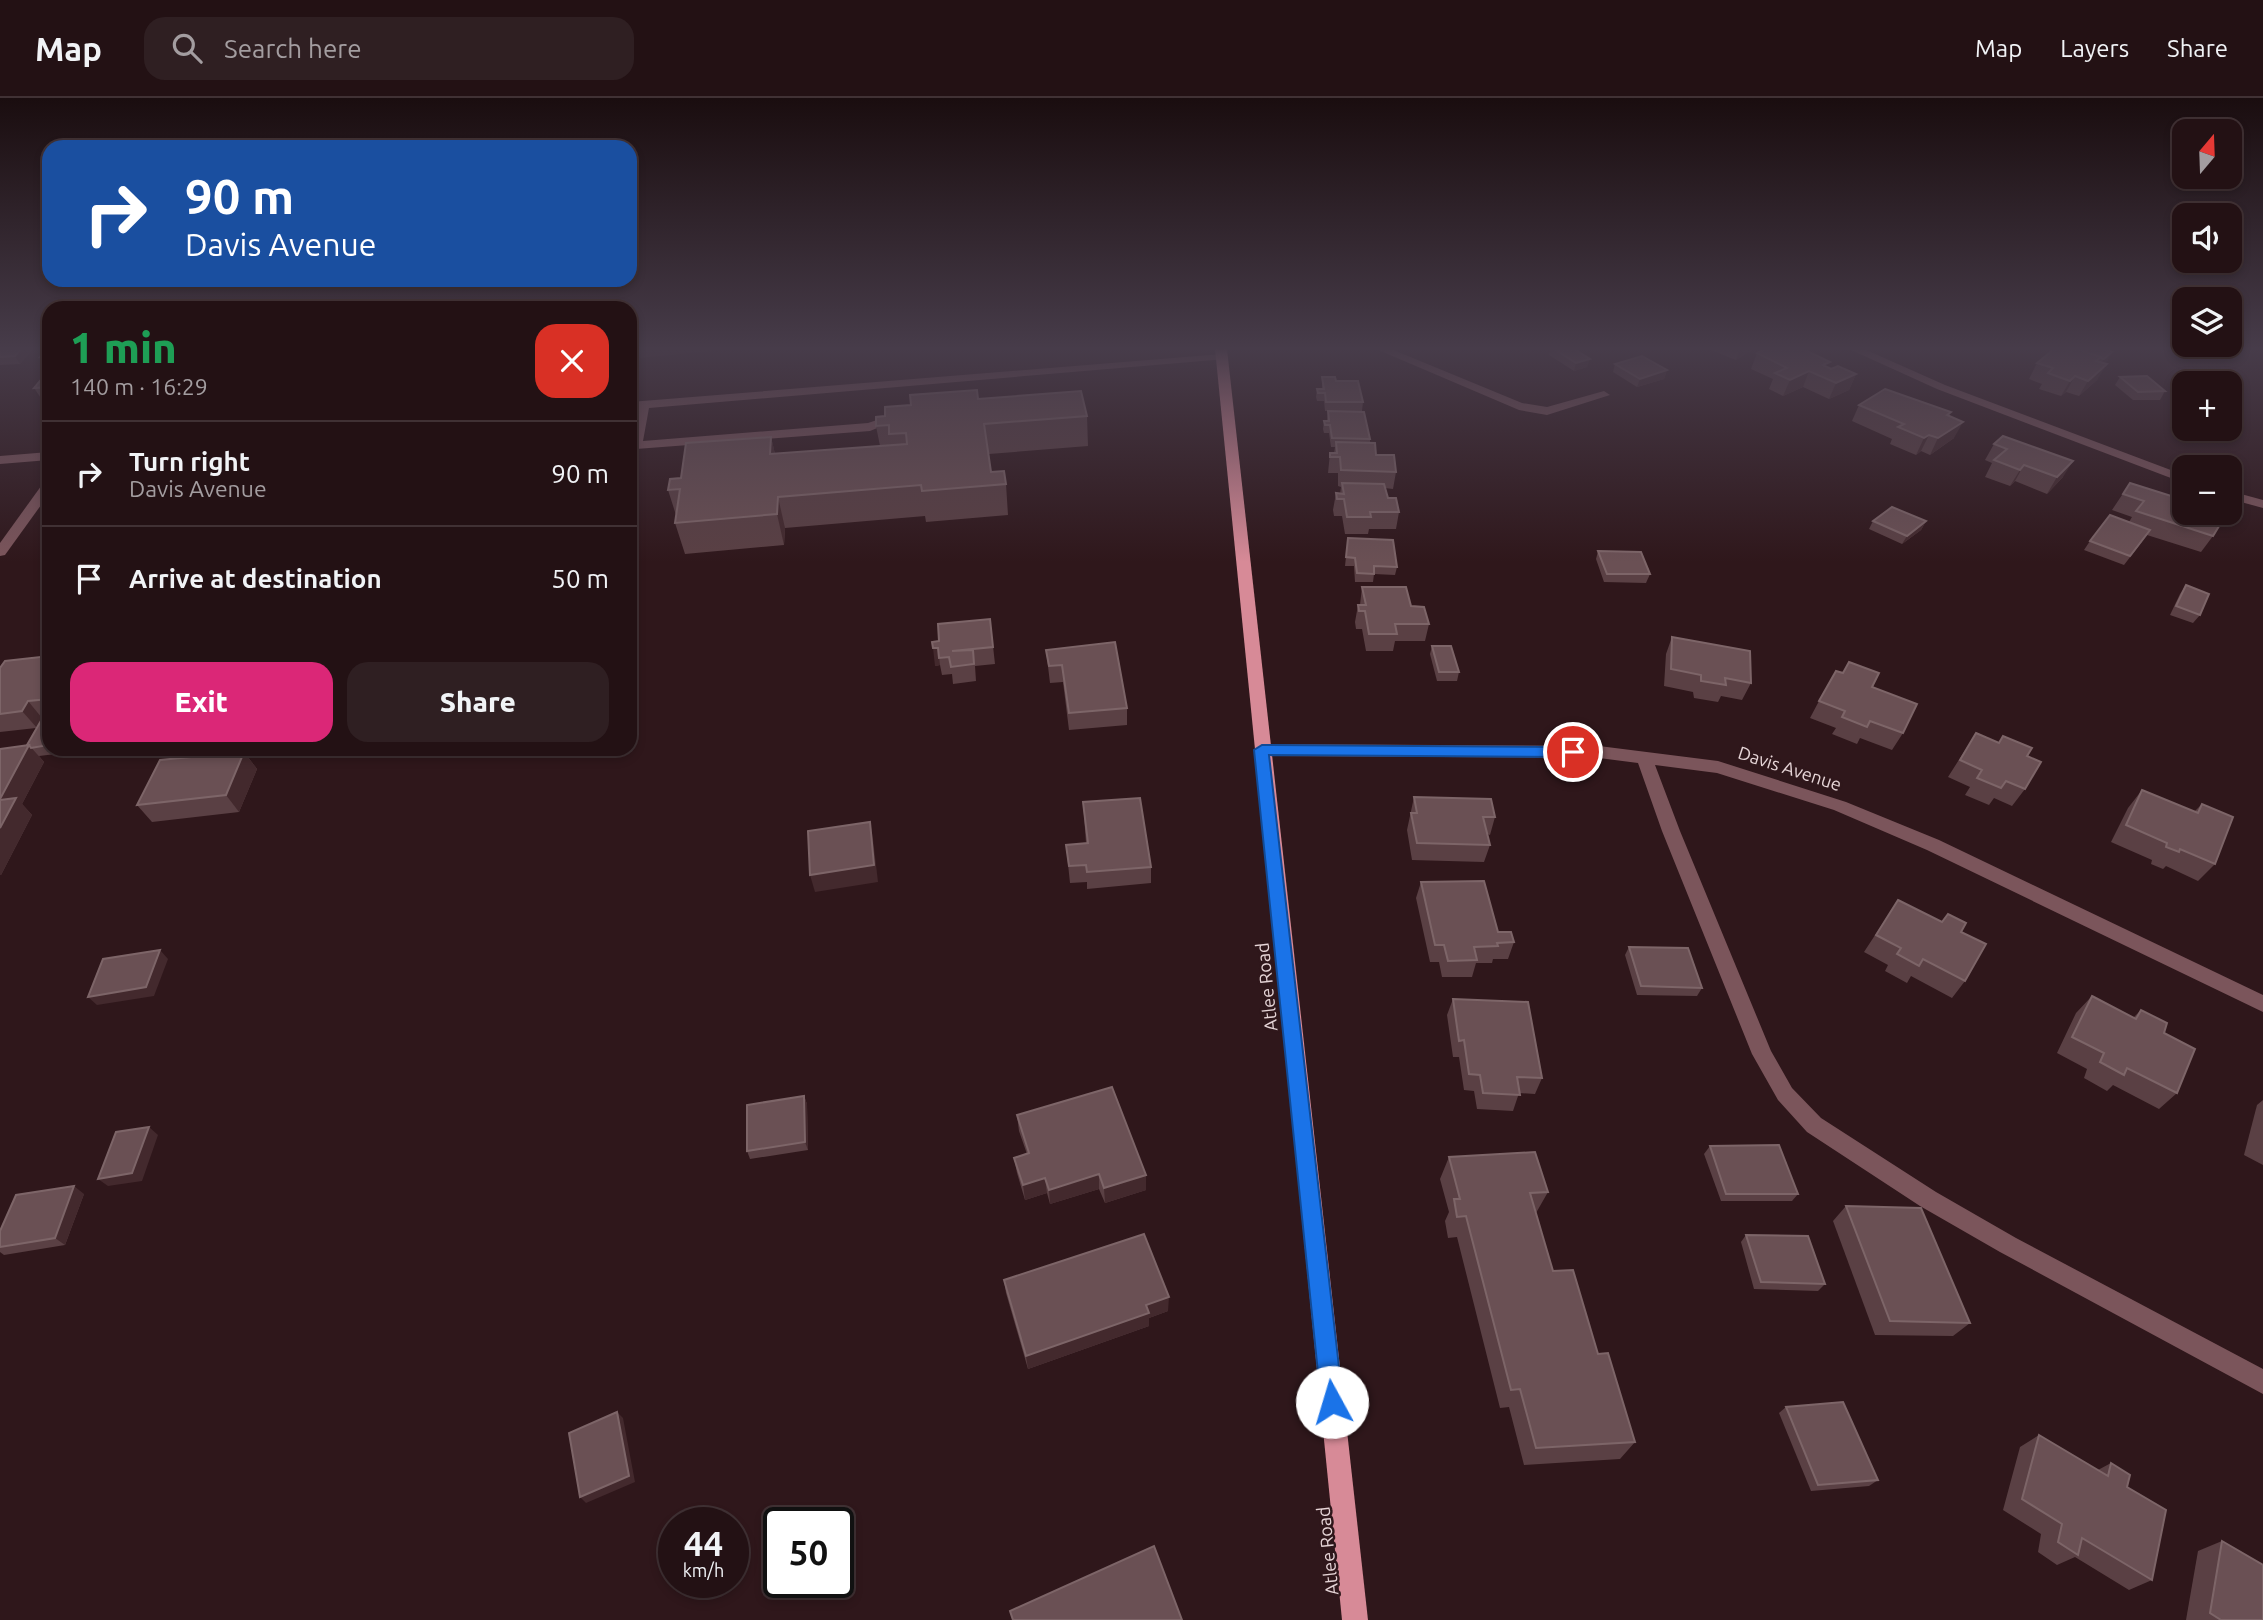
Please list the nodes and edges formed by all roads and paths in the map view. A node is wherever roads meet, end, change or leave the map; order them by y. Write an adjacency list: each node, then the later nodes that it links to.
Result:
1 (641, 420): 5 (street)
2 (887, 420): 6 (street)
3 (1229, 420): 14 (main road, Atlee Road)
4 (2028, 420): 9 (street)
5 (637, 439)
6 (637, 444)
7 (42, 457): 8 (street)
8 (0, 460)
9 (2172, 474)
10 (42, 495): 13 (street)
11 (2242, 499): 12 (street)
12 (2263, 505)
13 (0, 552)
14 (1262, 750): 15 (street, Davis Avenue); 18 (main road, Atlee Road)
15 (1644, 756): 16 (street, Davis Avenue); 17 (street)
16 (2263, 1004)
17 (2263, 1382)
18 (1355, 1620)

